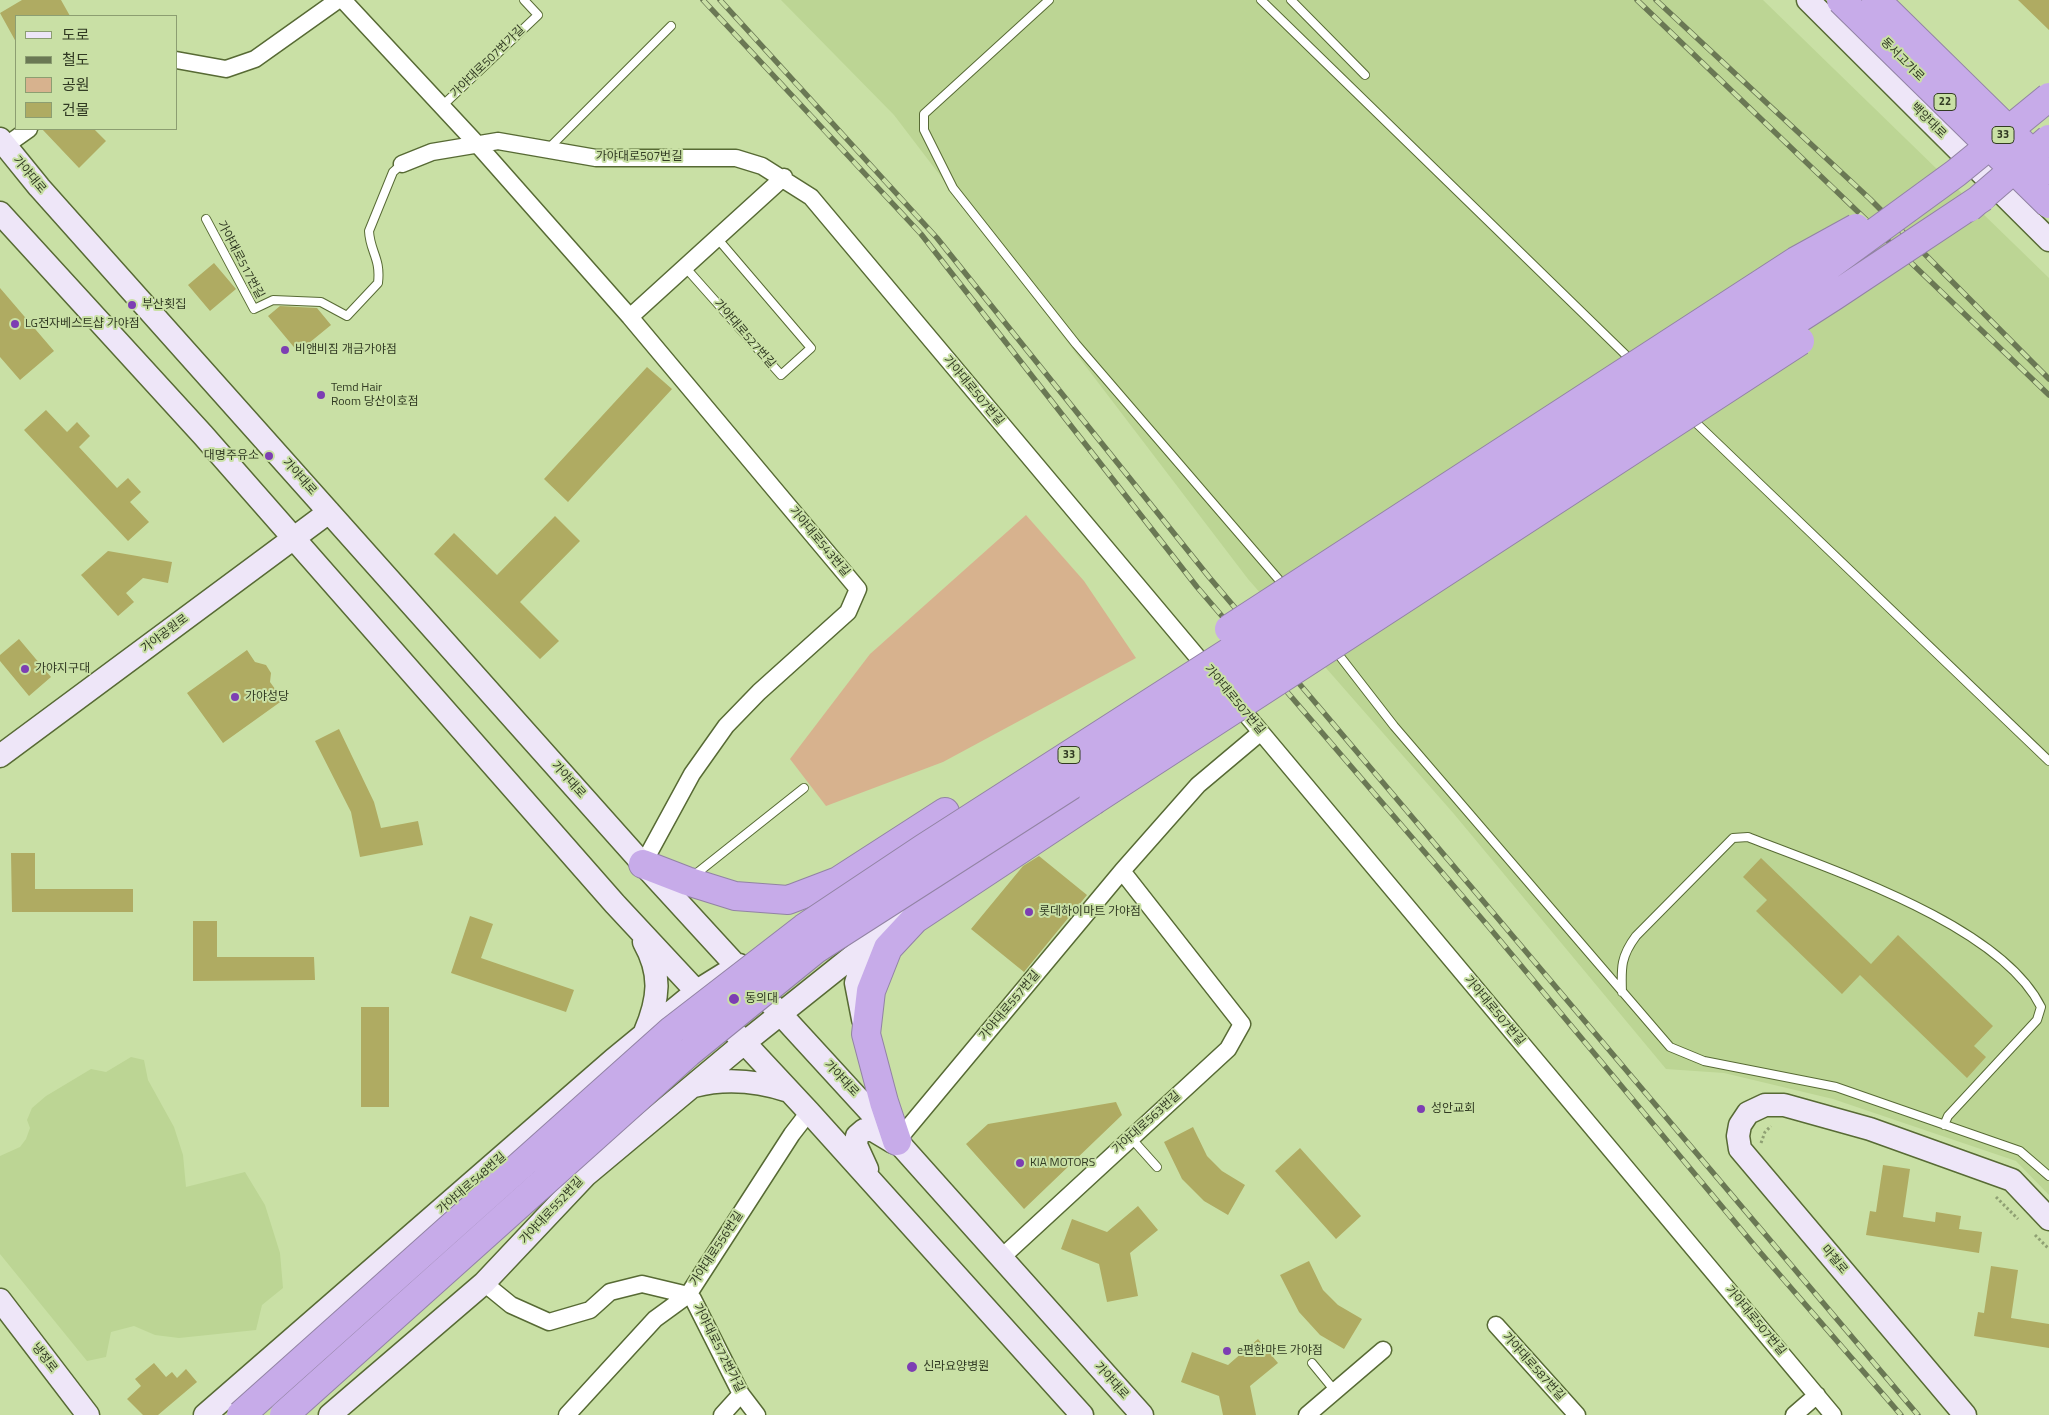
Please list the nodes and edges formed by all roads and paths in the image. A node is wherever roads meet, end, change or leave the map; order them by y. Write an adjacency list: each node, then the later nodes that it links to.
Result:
1 (338, 0): 12 (street)
2 (343, 0): 16 (street, 가야대로507번가길)
3 (524, 0): 16 (lane, 가야대로507번가길)
4 (1050, 0): 40 (lane)
5 (1261, 0): 36 (lane)
6 (1291, 0): 13 (lane)
7 (1808, 0): 17 (main road, 백양대로)
8 (1841, 0): 29 (highway, 동서고가로 / 22, bridge)
9 (1876, 0): 25 (highway, 동서고가로 / 22, bridge)
10 (1890, 0): 14 (main road)
11 (671, 26): 23 (lane)
12 (178, 60)
13 (1365, 75)
14 (1965, 75): 17 (main road); 22 (main road)
15 (2049, 97): 26 (highway, 33, bridge)
16 (441, 107): 21 (street)
17 (1924, 117): 28 (main road, 백양대로)
18 (2049, 123): 22 (main road)
19 (27, 130): 20 (street)
20 (2, 142): 38 (main road, 가야대로)
21 (477, 144): 23 (street, 가야대로507번길); 24 (street, 가야대로507번길); 35 (street)
22 (2044, 145): 28 (highway, 33, bridge)
23 (547, 150): 27 (street, 가야대로507번길)
24 (402, 164): 31 (lane, 가야대로517번길)
25 (2049, 170)
26 (1956, 173): 50 (highway, bridge); 89 (highway, 33, bridge)
27 (784, 178): 32 (street); 42 (street, 가야대로507번길)
28 (1984, 187): 33 (main road, 백양대로); 58 (highway, bridge); 90 (highway, 33, bridge)
29 (2049, 204)
30 (2, 219): 39 (main road)
31 (206, 219)
32 (718, 238): 34 (street); 34 (lane, 가야대로527번길)
33 (2049, 240)
34 (685, 267): 35 (street)
35 (630, 317): 46 (street, 가야대로543번길)
36 (1660, 388)
37 (1667, 394): 44 (lane)
38 (329, 512): 39 (main road, 가야공원로); 46 (main road, 가야대로)
39 (293, 538): 43 (main road, 가야공원로); 51 (main road)
40 (1321, 632)
41 (1327, 640): 55 (lane)
42 (1261, 732): 47 (street, 가야대로557번길); 85 (street, 가야대로507번길)
43 (0, 756)
44 (2049, 761)
45 (804, 788): 49 (lane)
46 (643, 864): 49 (highway); 53 (main road, 가야대로)
47 (1122, 871): 65 (street, 가야대로563번길); 66 (street, 가야대로557번길)
48 (898, 877): 50 (main road); 52 (main road); 53 (main road, 가야대로548번길)
49 (687, 881): 50 (highway)
50 (775, 899)
51 (632, 921): 54 (main road); 57 (main road)
52 (868, 944): 56 (main road, 가야대로552번길); 58 (main road)
53 (738, 966): 54 (main road, 가야대로548번길); 56 (main road, 가야대로)
54 (697, 991): 57 (main road, 가야대로548번길); 59 (main road)
55 (1622, 992): 64 (lane); 64 (lane)
56 (781, 1014): 59 (main road, 가야대로552번길); 66 (main road, 가야대로)
57 (644, 1034): 86 (main road, 가야대로548번길)
58 (866, 1034): 66 (highway)
59 (744, 1042): 60 (main road, 가야대로552번길); 61 (main road)
60 (690, 1087): 61 (main road); 77 (main road, 가야대로552번길)
61 (789, 1091): 62 (main road)
62 (809, 1112): 70 (main road); 78 (street, 가야대로556번길)
63 (1770, 1114): 67 (path); 72 (main road); 100 (main road, 마철로)
64 (1944, 1125): 69 (lane)
65 (1131, 1138): 68 (lane); 76 (street, 가야대로563번길)
66 (901, 1145): 70 (main road); 76 (main road, 가야대로)
67 (1761, 1151)
68 (1157, 1167)
69 (2049, 1176)
70 (873, 1183): 95 (main road)
71 (1995, 1195): 73 (path)
72 (2049, 1219)
73 (2022, 1222)
74 (2029, 1229): 75 (path)
75 (2049, 1249)
76 (1001, 1258): 96 (main road, 가야대로)
77 (484, 1283): 78 (street, 가야대로572번가길); 91 (main road, 가야대로552번길)
78 (688, 1295): 84 (street, 가야대로572번가길); 92 (street, 가야대로556번길)
79 (0, 1300): 88 (main road, 냉정로)
80 (1496, 1325): 87 (street, 가야대로587번길)
81 (1384, 1350): 83 (street)
82 (1312, 1363): 83 (lane)
83 (1335, 1391): 97 (street)
84 (741, 1394): 93 (street); 94 (street, 가야대로572번가길)
85 (1817, 1395): 98 (street); 99 (street, 가야대로507번길)
86 (207, 1413)
87 (1570, 1413)
88 (88, 1415)
89 (241, 1415)
90 (284, 1415)
91 (330, 1415)
92 (567, 1415)
93 (722, 1415)
94 (757, 1415)
95 (1082, 1415)
96 (1142, 1415)
97 (1308, 1415)
98 (1794, 1415)
99 (1833, 1415)
100 (1965, 1415)

